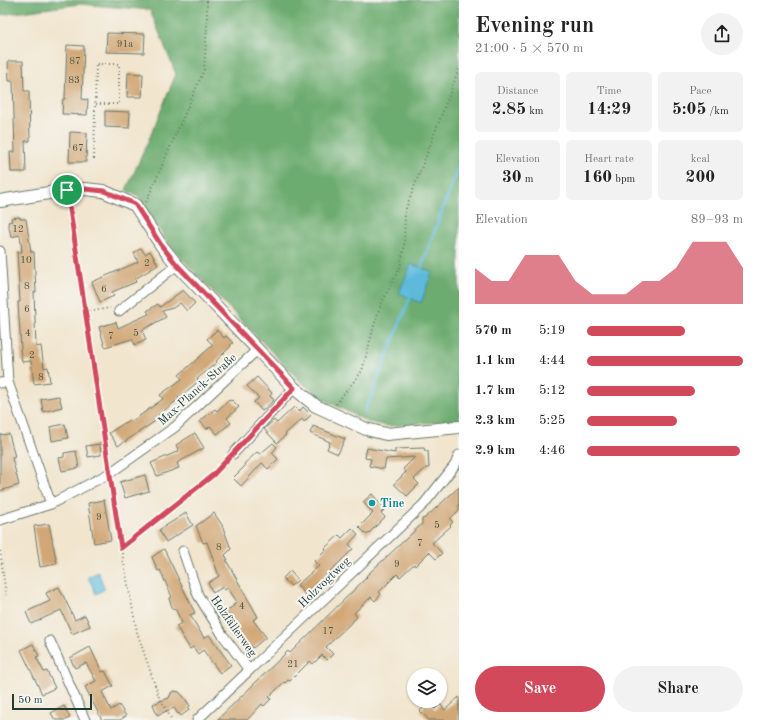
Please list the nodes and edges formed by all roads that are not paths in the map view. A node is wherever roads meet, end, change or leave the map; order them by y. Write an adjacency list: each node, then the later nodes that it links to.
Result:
1 (0, 201): 3 (street)
2 (0, 251): 6 (street)
3 (177, 265): 4 (street); 5 (street)
4 (122, 309)
5 (258, 349): 7 (street); 11 (street, Max-Planck-Straße)
6 (4, 383): 11 (street)
7 (294, 388): 8 (street); 9 (street)
8 (459, 426)
9 (233, 454)
10 (459, 455): 15 (street, Holzvogtweg)
11 (51, 504): 12 (street, Max-Planck-Straße)
12 (0, 520)
13 (183, 551): 15 (street, Holzfällerweg)
14 (50, 641): 16 (street)
15 (249, 670): 17 (street, Holzvogtweg)
16 (85, 720)
17 (197, 720)

